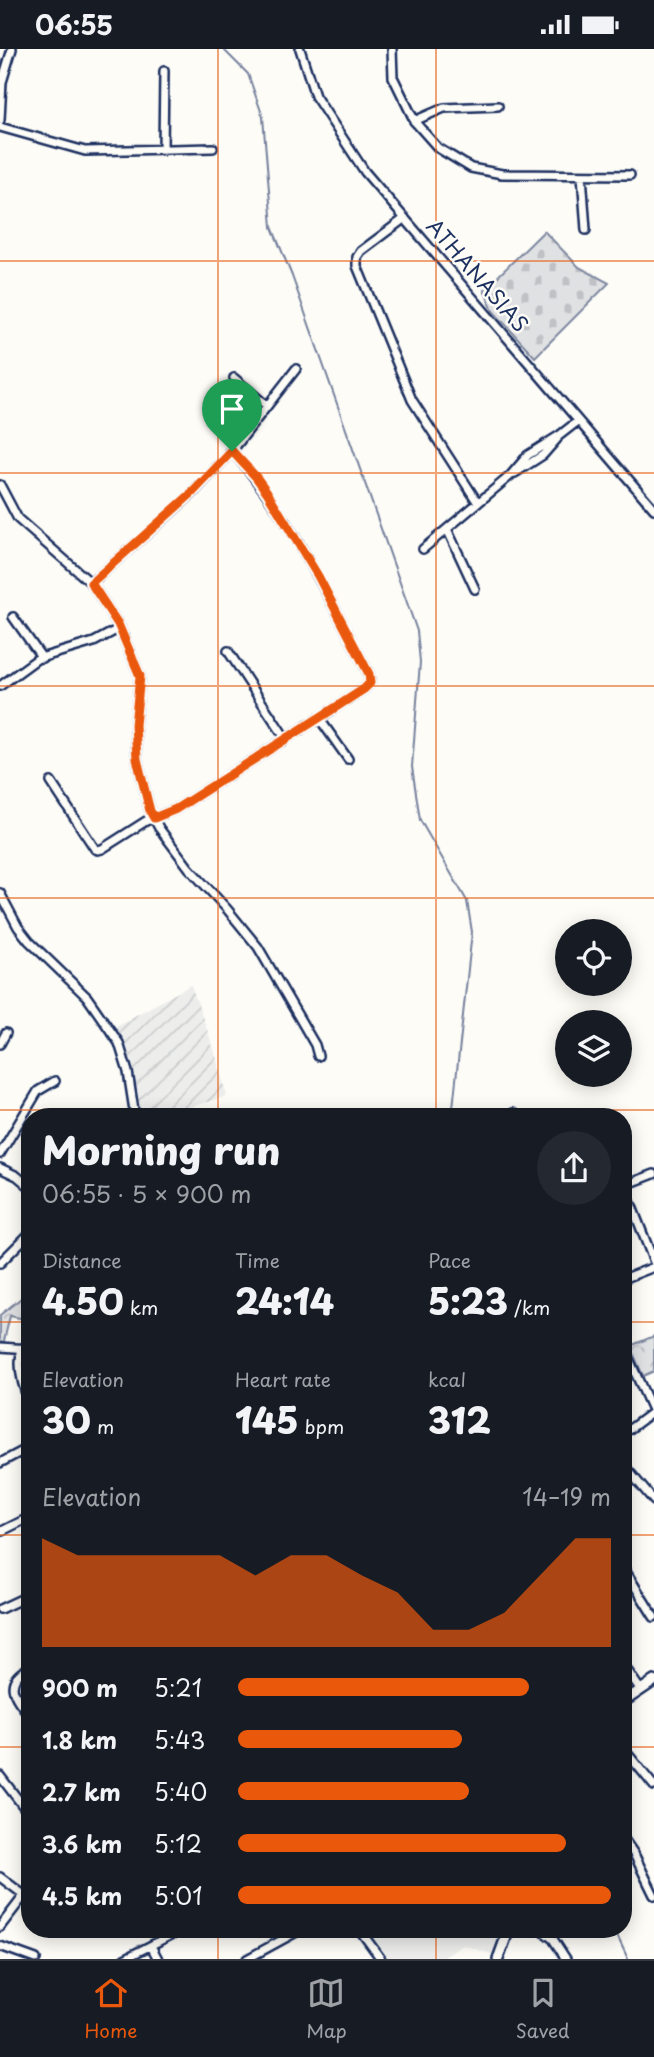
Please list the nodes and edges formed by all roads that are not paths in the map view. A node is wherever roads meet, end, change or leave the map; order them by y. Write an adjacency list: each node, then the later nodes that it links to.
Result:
1 (12, 49): 5 (street)
2 (300, 49): 14 (street, ATHANASIAS)
3 (392, 49): 8 (street)
4 (164, 71): 11 (street)
5 (1, 82): 7 (street)
6 (498, 106): 8 (street)
7 (0, 120)
8 (414, 121): 12 (street)
9 (0, 127): 11 (street)
10 (214, 148): 11 (street)
11 (163, 150)
12 (582, 175): 13 (street); 15 (street)
13 (630, 175)
14 (405, 218): 19 (street, ATHANASIAS); 22 (street)
15 (586, 230)
16 (296, 369): 18 (street)
17 (233, 378): 18 (street)
18 (267, 406): 20 (street)
19 (578, 421): 22 (street); 23 (street, ATHANASIAS)
20 (232, 451): 26 (street); 33 (street)
21 (0, 485): 26 (street)
22 (478, 503): 24 (street)
23 (654, 509)
24 (447, 529): 25 (street); 27 (street)
25 (423, 549)
26 (91, 583): 29 (street)
27 (474, 589)
28 (13, 617): 31 (street)
29 (120, 628): 31 (street); 37 (street)
30 (228, 651): 34 (street)
31 (42, 658): 32 (street)
32 (0, 686)
33 (319, 718): 34 (street); 35 (street)
34 (286, 739): 37 (street)
35 (348, 759)
36 (51, 782): 37 (street)
37 (154, 818): 41 (street)
38 (0, 893): 44 (street)
39 (6, 1033): 40 (street)
40 (0, 1044)
41 (318, 1056)
42 (55, 1081): 43 (street)
43 (28, 1108)
44 (134, 1108)
45 (21, 1119): 46 (street)
46 (0, 1154)
47 (0, 1168): 49 (street)
48 (654, 1174): 50 (street)
49 (21, 1179)
50 (632, 1183)
51 (632, 1206): 53 (street)
52 (21, 1242): 54 (street)
53 (654, 1262)
54 (0, 1263)
55 (654, 1267): 56 (street)
56 (632, 1276)
57 (0, 1347): 58 (street)
58 (21, 1348)
59 (21, 1356): 62 (street)
60 (632, 1366): 61 (street)
61 (634, 1370): 63 (street)
62 (21, 1375)
63 (653, 1412): 64 (street)
64 (632, 1427)
65 (21, 1452): 66 (street)
66 (0, 1463)
67 (632, 1474): 68 (street)
68 (654, 1500)
69 (21, 1522): 70 (street)
70 (0, 1532)
71 (632, 1581): 74 (street)
72 (21, 1599): 73 (street)
73 (0, 1609)
74 (654, 1616)
75 (21, 1673): 80 (street)
76 (632, 1678): 78 (street)
77 (654, 1681): 78 (main road)
78 (639, 1689): 79 (main road)
79 (632, 1695)
80 (21, 1704)
81 (632, 1758): 83 (street)
82 (0, 1776): 84 (street)
83 (653, 1781)
84 (21, 1803)
85 (632, 1851): 87 (street)
86 (0, 1877): 88 (street)
87 (653, 1892)
88 (21, 1893)
89 (21, 1898): 90 (street)
90 (0, 1927)
91 (166, 1938): 97 (street)
92 (286, 1938): 101 (street)
93 (365, 1938): 102 (street)
94 (506, 1938): 103 (main road)
95 (552, 1938): 104 (street)
96 (0, 1946): 98 (street)
97 (151, 1946): 99 (street); 100 (street)
98 (36, 1959)
99 (124, 1959)
100 (158, 1959)
101 (247, 1959)
102 (380, 1959)
103 (498, 1959)
104 (566, 1959)

